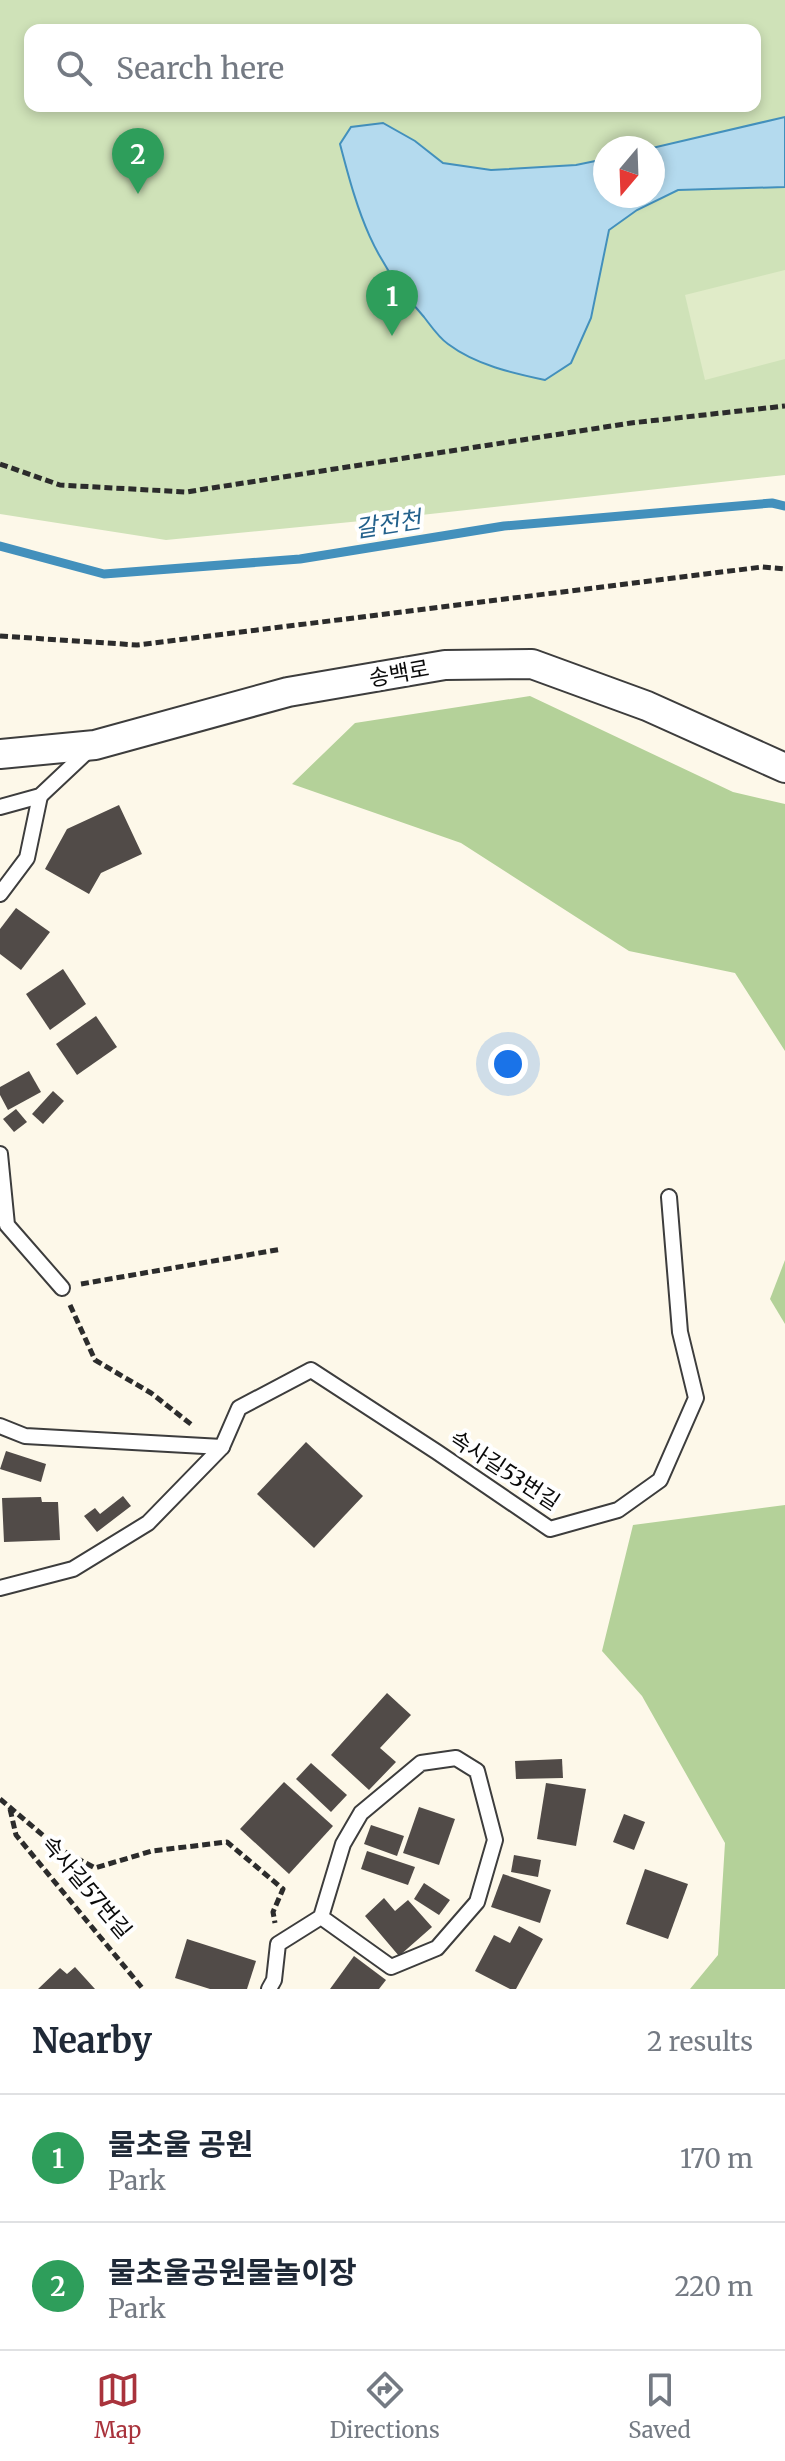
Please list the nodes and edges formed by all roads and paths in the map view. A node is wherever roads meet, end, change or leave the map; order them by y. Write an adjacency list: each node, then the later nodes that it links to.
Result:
1 (785, 406): 2 (path)
2 (0, 464)
3 (785, 569): 4 (path)
4 (0, 636)
5 (95, 745): 6 (street, 송백로); 7 (street, 송백로); 8 (lane)
6 (0, 754)
7 (785, 768)
8 (40, 796): 9 (lane); 10 (lane)
9 (0, 807)
10 (0, 894)
11 (0, 1154): 14 (lane)
12 (669, 1197): 16 (lane, 속사길53번길)
13 (282, 1249): 14 (path)
14 (62, 1288): 16 (path)
15 (0, 1426): 16 (lane)
16 (222, 1447): 17 (lane, 속사길53번길)
17 (0, 1588)
18 (0, 1799): 19 (path, 속사길57번길)
19 (9, 1807): 21 (path, 속사길57번길); 22 (path, 속사길57번길)
20 (321, 1917): 20 (lane); 21 (lane)
21 (278, 1944): 23 (lane)
22 (143, 1989)
23 (269, 1989)

